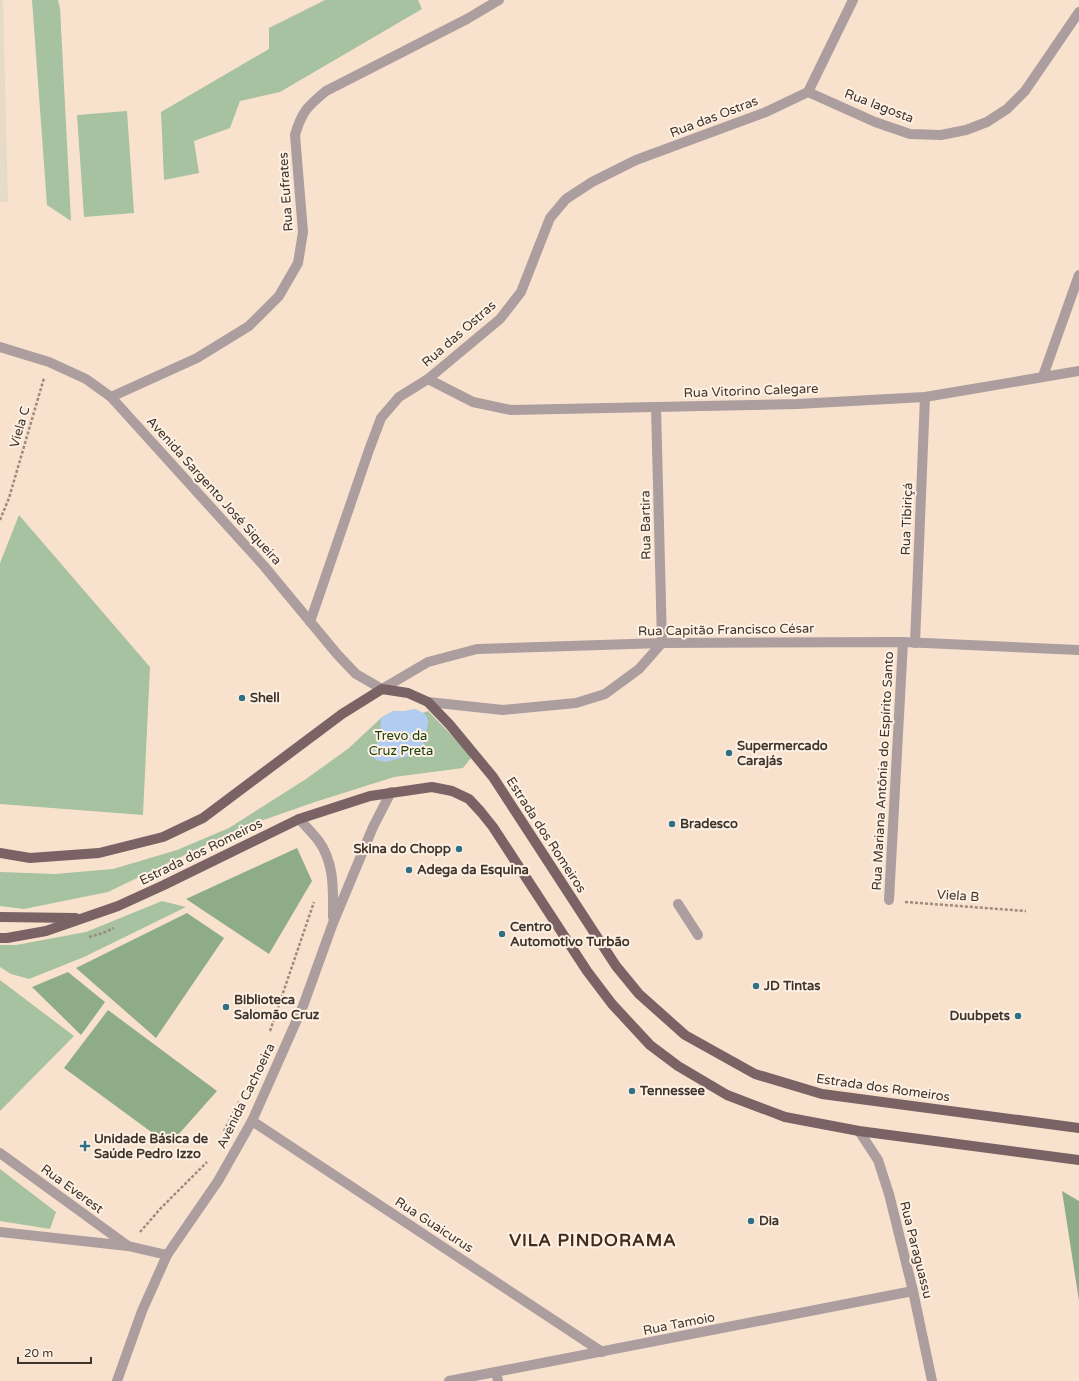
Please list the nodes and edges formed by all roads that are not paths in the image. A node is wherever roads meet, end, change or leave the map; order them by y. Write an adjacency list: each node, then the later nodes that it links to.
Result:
1 (499, 0): 10 (street, Rua Eufrates)
2 (853, 0): 4 (street)
3 (1079, 12): 4 (street, Rua lagosta)
4 (808, 92): 9 (street, Rua das Ostras)
5 (1079, 275): 8 (street)
6 (0, 347): 10 (street, Avenida Sargento José Siqueira)
7 (1079, 371): 8 (street, Rua Vitorino Calegare)
8 (1043, 376): 11 (street, Rua Vitorino Calegare)
9 (428, 379): 12 (street, Rua Vitorino Calegare); 13 (street, Rua das Ostras)
10 (111, 397): 13 (street, Avenida Sargento José Siqueira)
11 (926, 397): 12 (street, Rua Vitorino Calegare); 16 (street, Rua Tibiriçá)
12 (656, 407): 15 (street, Rua Bartira)
13 (310, 622): 18 (street, Avenida Sargento José Siqueira)
14 (903, 642): 15 (street, Rua Capitão Francisco César); 16 (street, Rua Capitão Francisco César); 23 (street, Rua Mariana Antônia do Espírito Santo)
15 (662, 643): 18 (street, Rua Capitão Francisco César); 19 (street)
16 (915, 643): 17 (street, Rua Capitão Francisco César)
17 (1079, 650)
18 (382, 689): 19 (main road, Estrada dos Romeiros); 22 (main road)
19 (428, 702): 31 (main road, Estrada dos Romeiros)
20 (392, 792): 21 (main road, Estrada dos Romeiros); 27 (street, Avenida Cachoeira); 32 (main road, Estrada dos Romeiros)
21 (299, 819): 26 (main road, Estrada dos Romeiros); 27 (street, Avenida Cachoeira)
22 (0, 853)
23 (889, 900)
24 (678, 904): 28 (street)
25 (0, 917): 26 (main road)
26 (85, 918): 29 (main road, Estrada dos Romeiros)
27 (334, 923): 30 (street, Avenida Cachoeira)
28 (698, 935)
29 (0, 938)
30 (252, 1121): 37 (street, Avenida Cachoeira); 39 (street, Rua Guaicurus)
31 (1079, 1128)
32 (859, 1131): 34 (main road, Estrada dos Romeiros); 38 (street, Rua Paraguassu)
33 (0, 1153): 36 (street, Rua Everest)
34 (1079, 1160)
35 (0, 1232): 36 (street)
36 (128, 1246): 37 (street)
37 (167, 1255): 41 (street, Avenida Cachoeira)
38 (913, 1292): 39 (street, Rua Tamoio); 43 (street, Rua Paraguassu)
39 (602, 1352): 40 (street, Rua Tamoio)
40 (497, 1376): 42 (street, Rua Tamoio)
41 (117, 1381)
42 (449, 1381)
43 (932, 1381)

